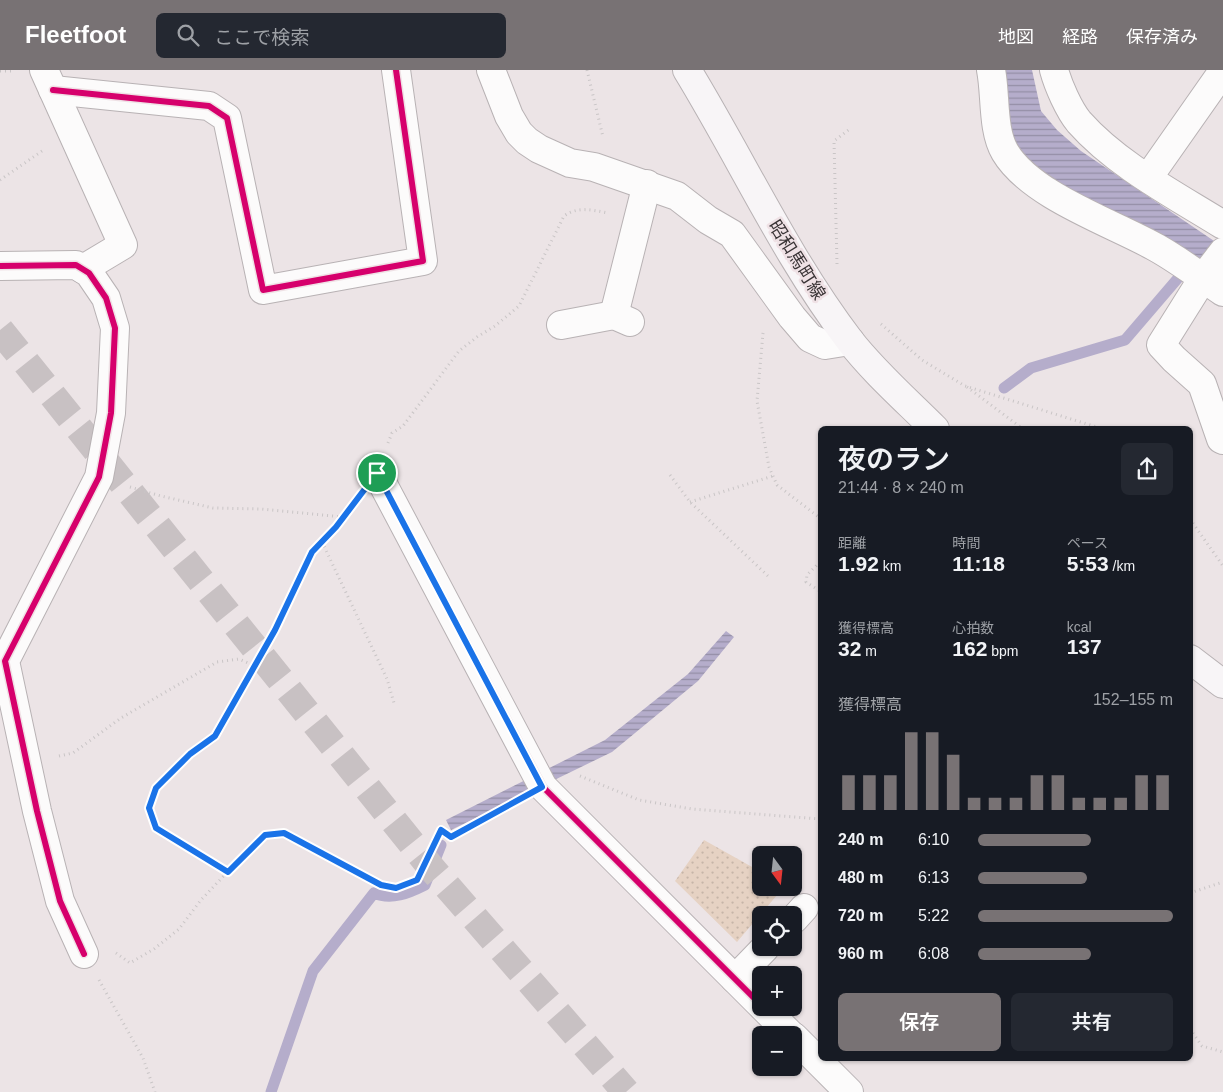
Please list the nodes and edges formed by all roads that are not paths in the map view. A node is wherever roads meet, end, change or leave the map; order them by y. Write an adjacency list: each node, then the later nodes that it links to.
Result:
1 (396, 70): 7 (street)
2 (491, 70): 9 (street)
3 (687, 70): 16 (main road, 昭和馬町線)
4 (991, 70): 14 (street)
5 (1054, 70): 8 (street)
6 (1223, 71): 8 (street)
7 (49, 80): 13 (street)
8 (1148, 178): 10 (street)
9 (647, 184): 15 (street); 16 (street)
10 (1223, 225)
11 (1223, 252): 14 (street)
12 (0, 266): 13 (street)
13 (83, 269): 20 (street)
14 (1213, 285): 18 (street)
15 (561, 325)
16 (850, 341): 17 (main road, 昭和馬町線)
17 (932, 426)
18 (1223, 440)
19 (377, 473): 25 (street)
20 (3, 662): 23 (street)
21 (1193, 662): 22 (main road)
22 (1223, 684)
23 (84, 954)
24 (758, 956): 25 (street)
25 (735, 979): 26 (street)
26 (752, 996)
27 (772, 1016): 28 (street)
28 (783, 1026)
29 (802, 1045): 30 (street)
30 (849, 1092)

